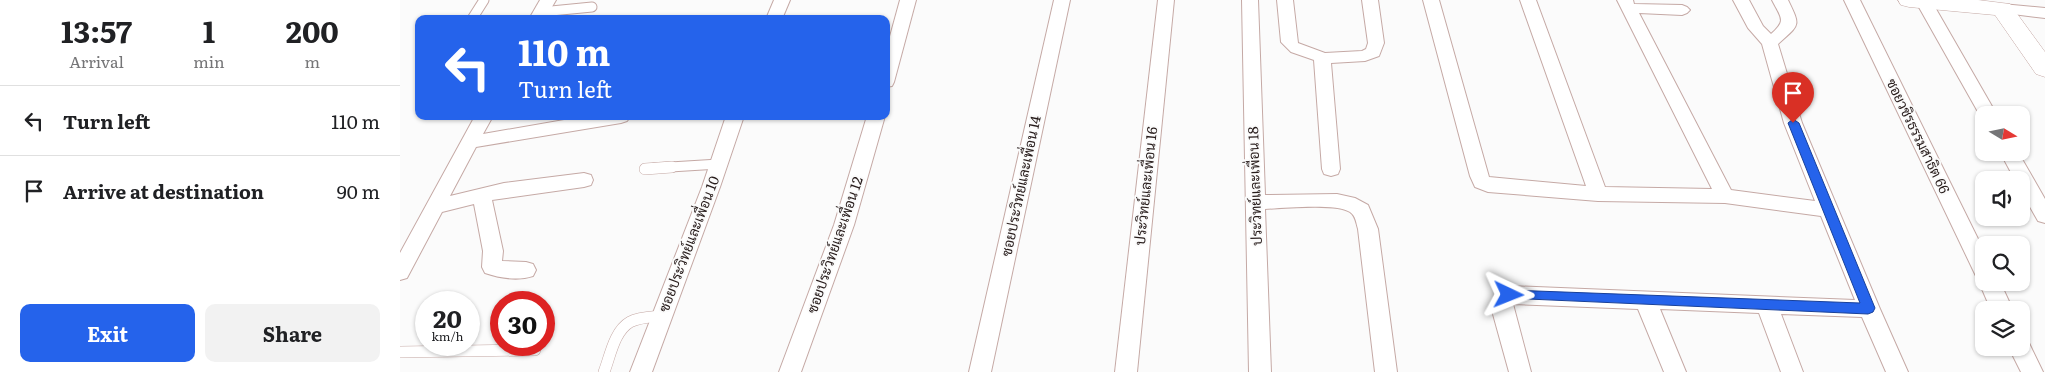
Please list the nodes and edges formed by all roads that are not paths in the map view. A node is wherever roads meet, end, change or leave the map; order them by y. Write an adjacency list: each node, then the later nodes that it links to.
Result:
1 (484, 0): 23 (lane)
2 (782, 0): 24 (street)
3 (908, 0): 27 (street)
4 (1062, 0): 59 (street, ซอยประวิทย์และเพื่อน 14)
5 (1166, 0): 60 (street, ประวิทย์และเพื่อน 16)
6 (1250, 0): 43 (street, ประวิทย์และเพื่อน 18)
7 (1285, 0): 26 (street)
8 (1370, 0): 26 (street)
9 (1431, 0): 40 (street)
10 (1528, 0): 40 (street)
11 (1741, 0): 25 (street)
12 (1780, 0): 25 (street)
13 (1852, 0): 47 (street, ซอยวชิรธรรมสาธิต 66)
14 (2041, 0): 17 (street)
15 (1916, 1): 19 (street); 29 (street)
16 (1627, 4): 21 (street); 42 (street)
17 (2045, 4)
18 (592, 7): 20 (lane)
19 (2002, 9): 22 (street); 28 (street)
20 (542, 10)
21 (1682, 10)
22 (2045, 13)
23 (475, 15)
24 (776, 15)
25 (1770, 43): 45 (street)
26 (1322, 58): 38 (street)
27 (890, 67)
28 (2045, 69)
29 (1982, 106)
30 (482, 120): 34 (street)
31 (599, 120): 34 (street)
32 (734, 120): 36 (street, ซอยประวิทย์และเพื่อน 10)
33 (875, 120): 58 (street, ซอยประวิทย์และเพื่อน 12)
34 (470, 142): 44 (street)
35 (2014, 161): 46 (street)
36 (719, 164): 37 (lane); 53 (street, ซอยประวิทย์และเพื่อน 10)
37 (645, 169)
38 (1331, 169)
39 (584, 180): 41 (street)
40 (1598, 194): 42 (street)
41 (482, 196): 44 (street); 48 (street)
42 (1725, 196): 45 (street)
43 (1256, 202): 61 (street, ประวิทย์และเพื่อน 18); 62 (street)
44 (435, 207): 49 (street)
45 (1829, 210): 52 (street)
46 (2045, 216)
47 (1975, 253)
48 (526, 270)
49 (400, 272)
50 (1645, 300): 51 (street); 63 (street); 64 (street)
51 (1766, 304): 52 (street); 65 (street)
52 (1868, 308): 66 (street)
53 (662, 316): 56 (lane); 57 (street, ซอยประวิทย์และเพื่อน 10)
54 (490, 351): 55 (lane)
55 (400, 352)
56 (604, 372)
57 (641, 372)
58 (790, 372)
59 (980, 372)
60 (1126, 372)
61 (1260, 372)
62 (1386, 372)
63 (1520, 372)
64 (1675, 372)
65 (1792, 372)
66 (1897, 372)

